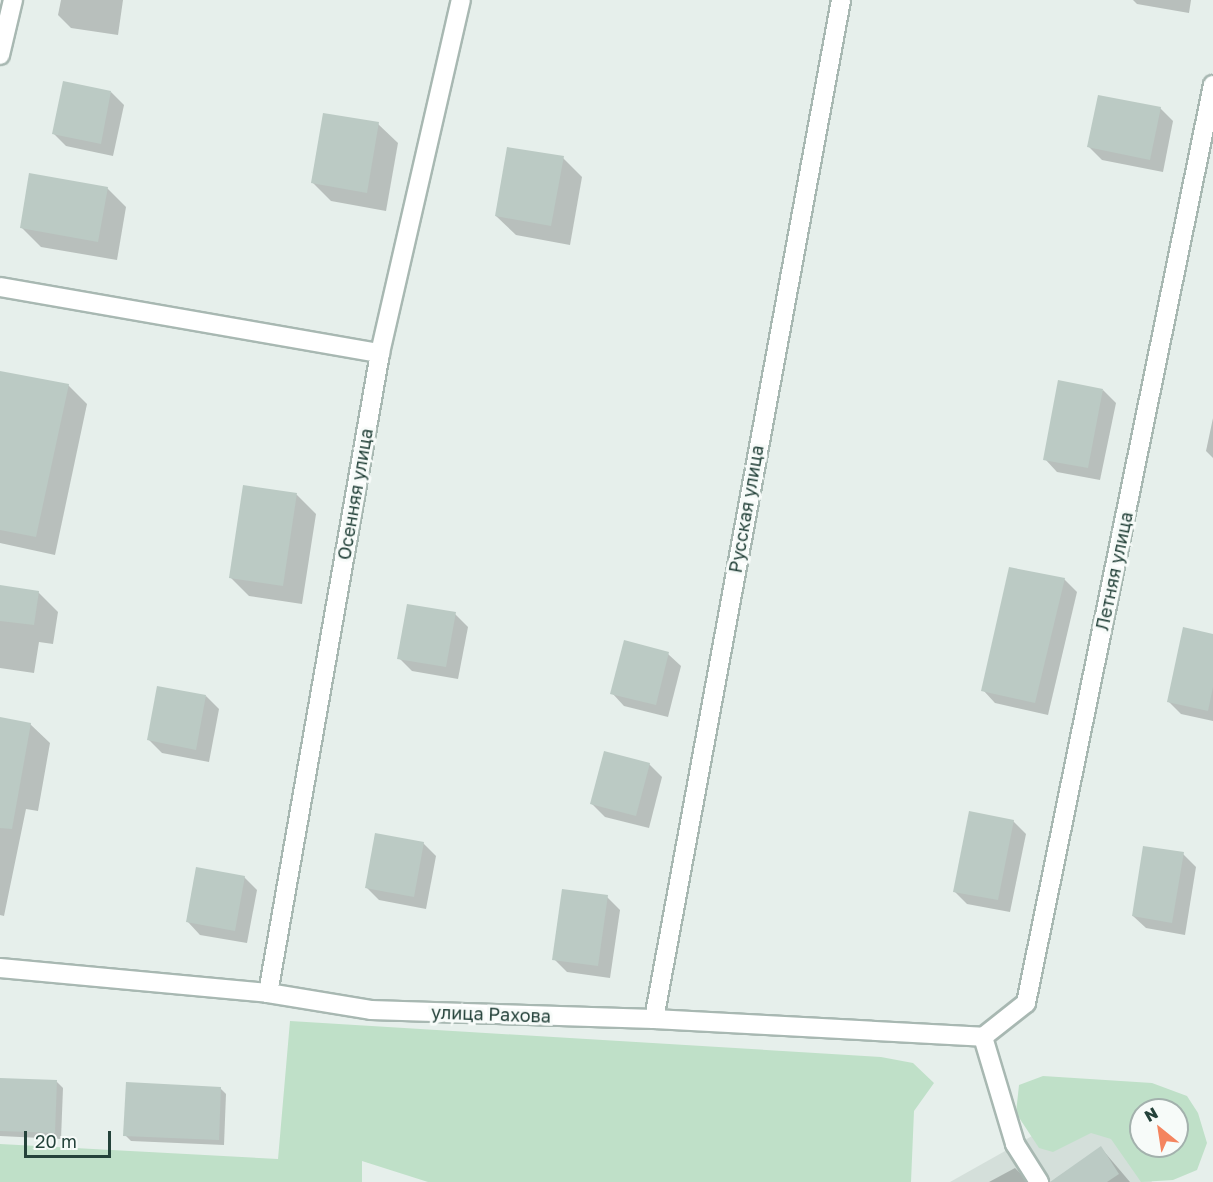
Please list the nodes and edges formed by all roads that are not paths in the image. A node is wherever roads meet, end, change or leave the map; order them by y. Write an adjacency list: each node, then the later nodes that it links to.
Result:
1 (13, 0): 4 (street)
2 (461, 0): 7 (street, Осенняя улица)
3 (841, 0): 10 (street, Русская улица)
4 (0, 55)
5 (1213, 85): 11 (street, Летняя улица)
6 (0, 287): 7 (street)
7 (380, 353): 9 (street, Осенняя улица)
8 (0, 968): 9 (street, улица Рахова)
9 (268, 993): 10 (street, улица Рахова)
10 (654, 1019): 11 (street, улица Рахова)
11 (983, 1037): 12 (street)
12 (1039, 1182)

